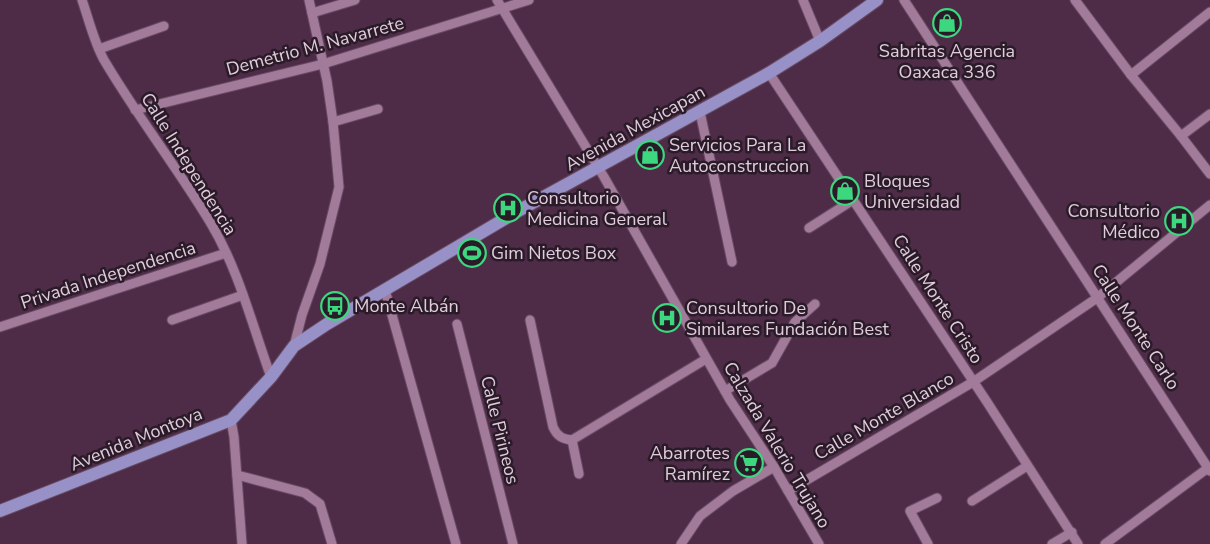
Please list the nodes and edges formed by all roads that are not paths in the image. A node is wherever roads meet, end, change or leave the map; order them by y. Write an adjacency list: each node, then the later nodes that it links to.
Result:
1 (82, 0): 15 (street, Calle Independencia)
2 (309, 0): 12 (street)
3 (355, 0): 12 (street)
4 (497, 0): 10 (street, Calzada Valerio Trujano)
5 (529, 0): 10 (street, Demetrio M. Navarrete)
6 (803, 0): 14 (street)
7 (877, 0): 14 (main road, Avenida Mexicapan)
8 (904, 0): 34 (street, Calle Monte Carlo)
9 (1075, 0): 18 (street)
10 (502, 9): 16 (street, Demetrio M. Navarrete); 25 (street, Calzada Valerio Trujano)
11 (1210, 12): 18 (street)
12 (312, 13): 16 (street)
13 (164, 26): 15 (street)
14 (820, 41): 17 (main road, Avenida Mexicapan)
15 (99, 49): 20 (street, Calle Independencia)
16 (323, 64): 20 (street, Demetrio M. Navarrete); 23 (street)
17 (769, 73): 21 (main road, Avenida Mexicapan); 27 (street, Calle Monte Cristo)
18 (1131, 75): 24 (street)
19 (378, 109): 23 (street)
20 (135, 110): 30 (street, Calle Independencia)
21 (700, 112): 25 (main road, Avenida Mexicapan); 31 (street)
22 (1210, 114): 24 (street)
23 (333, 122): 40 (street)
24 (1181, 136): 26 (street)
25 (598, 168): 32 (main road, Avenida Mexicapan); 41 (street, Calzada Valerio Trujano)
26 (1210, 174)
27 (853, 200): 29 (street); 43 (street, Calle Monte Cristo)
28 (1210, 205): 34 (street, Calle Monte Blanco)
29 (809, 228)
30 (226, 253): 33 (street, Calle Independencia); 39 (street, Privada Independencia)
31 (732, 262)
32 (385, 290): 40 (main road, Avenida Mexicapan); 60 (street)
33 (243, 295): 36 (street); 42 (street, Calle Independencia)
34 (1097, 298): 43 (street, Calle Monte Blanco); 49 (street, Calle Monte Carlo)
35 (815, 304): 44 (street)
36 (172, 320)
37 (530, 320): 46 (street)
38 (457, 324): 61 (street, Calle Pirineos)
39 (0, 327)
40 (294, 346): 42 (main road, Avenida Montoya)
41 (706, 359): 44 (street, Calzada Valerio Trujano); 46 (street)
42 (271, 378): 45 (main road, Avenida Montoya)
43 (973, 382): 47 (street, Calle Monte Cristo); 52 (street, Calle Monte Blanco)
44 (725, 391): 48 (street, Calzada Valerio Trujano)
45 (230, 420): 51 (street); 55 (main road, Avenida Montoya)
46 (572, 440): 50 (street)
47 (1027, 466): 54 (street); 56 (street, Calle Monte Cristo)
48 (774, 467): 52 (street, Calzada Valerio Trujano); 57 (street)
49 (1209, 469): 66 (street)
50 (579, 474)
51 (237, 476): 58 (street); 59 (street)
52 (788, 491): 62 (street, Calzada Valerio Trujano)
53 (937, 498): 63 (street)
54 (972, 500)
55 (0, 511)
56 (1072, 532): 64 (street); 65 (street, Calle Monte Cristo)
57 (686, 541)
58 (242, 544)
59 (332, 544)
60 (456, 544)
61 (513, 544)
62 (819, 544)
63 (928, 544)
64 (1052, 544)
65 (1078, 544)
66 (1105, 544)

